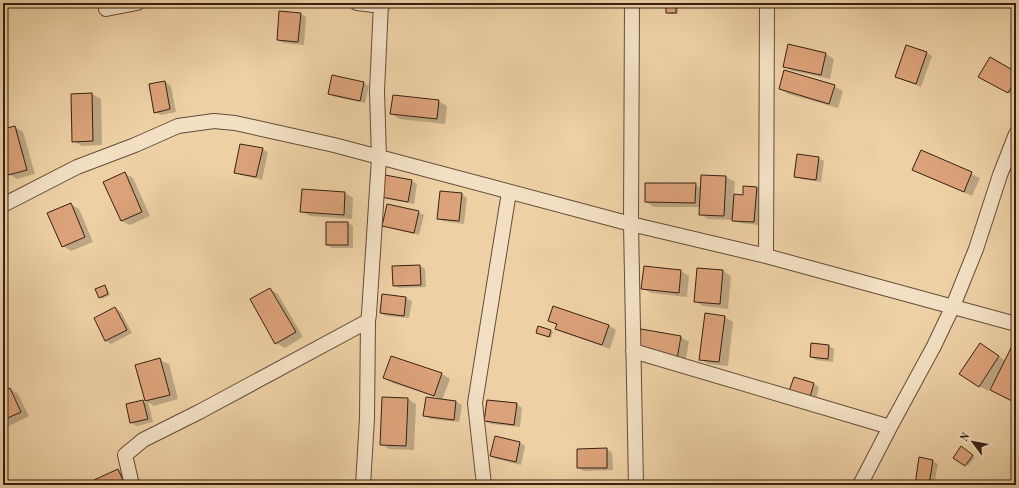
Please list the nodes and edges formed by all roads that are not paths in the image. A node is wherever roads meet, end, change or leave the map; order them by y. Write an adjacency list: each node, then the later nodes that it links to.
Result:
1 (137, 3): 6 (street)
2 (357, 3): 5 (street)
3 (632, 3): 11 (street)
4 (768, 3): 12 (street)
5 (382, 5): 8 (street)
6 (106, 9)
7 (1016, 134): 13 (street)
8 (380, 158): 9 (street); 10 (street); 14 (street)
9 (509, 192): 11 (street); 20 (street)
10 (3, 204)
11 (631, 224): 12 (street); 16 (street)
12 (766, 256): 13 (street)
13 (953, 306): 15 (street); 17 (street)
14 (368, 321): 18 (street); 19 (street)
15 (1016, 324)
16 (633, 351): 17 (street); 21 (street)
17 (890, 427): 22 (street)
18 (132, 485)
19 (363, 485)
20 (484, 485)
21 (636, 485)
22 (860, 485)

